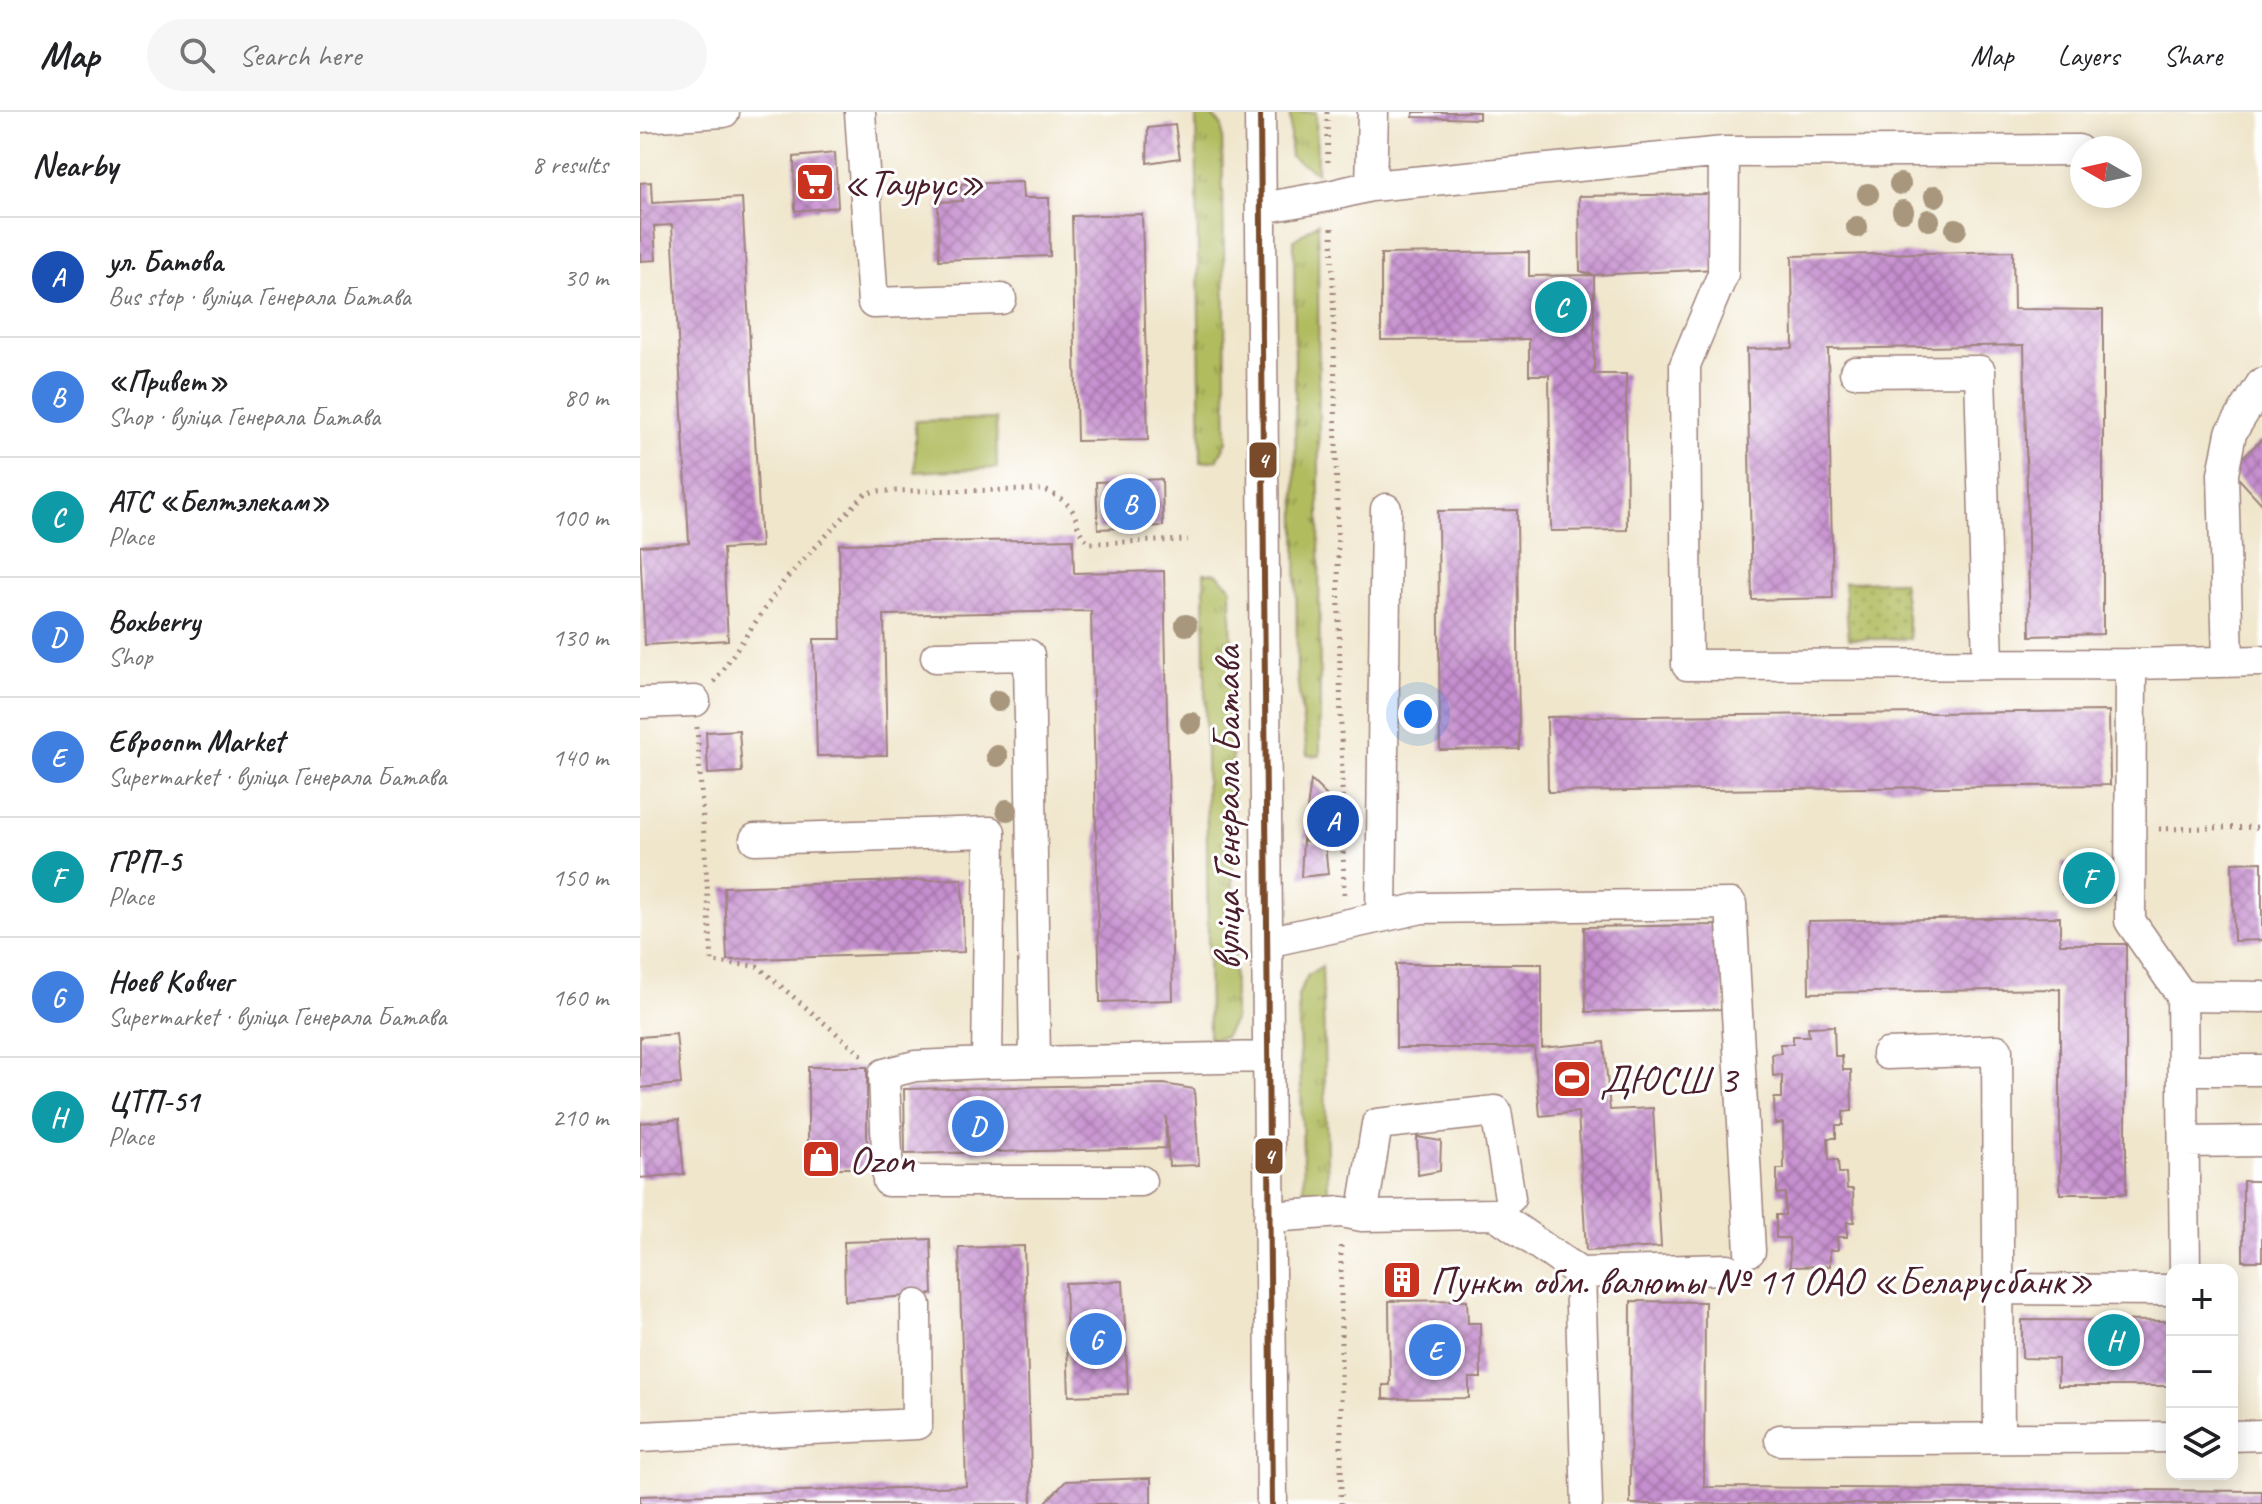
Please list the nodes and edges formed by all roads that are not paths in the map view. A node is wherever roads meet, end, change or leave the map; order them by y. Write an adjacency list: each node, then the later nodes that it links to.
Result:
1 (724, 112): 5 (street)
2 (860, 112): 10 (street)
3 (1260, 112): 9 (street, вуліца Генерала Батава)
4 (1373, 112): 8 (street)
5 (640, 117)
6 (2070, 150): 7 (street)
7 (1724, 152): 8 (street); 17 (street)
8 (1371, 186): 9 (street)
9 (1262, 208): 23 (street, вуліца Генерала Батава)
10 (1001, 299)
11 (1855, 372): 17 (street)
12 (2262, 383): 15 (street)
13 (1386, 509): 22 (street)
14 (936, 657): 28 (street)
15 (2228, 661): 16 (street); 18 (street)
16 (2262, 661)
17 (1988, 664): 18 (street)
18 (2131, 664): 24 (street)
19 (695, 701): 20 (street)
20 (640, 703)
21 (755, 839): 29 (street)
22 (1381, 917): 23 (street); 39 (street)
23 (1267, 942): 27 (street, вуліца Генерала Батава)
24 (2182, 996): 25 (street); 30 (street)
25 (2262, 997)
26 (1887, 1054): 40 (street)
27 (1268, 1057): 28 (street); 37 (street, вуліца Генерала Батава)
28 (1035, 1061): 29 (street)
29 (987, 1063): 34 (street)
30 (2183, 1070): 31 (street); 33 (street)
31 (2262, 1070)
32 (2262, 1141): 33 (street)
33 (2184, 1142): 38 (street)
34 (1141, 1181)
35 (1510, 1198): 36 (street)
36 (1352, 1214): 37 (street); 39 (street)
37 (1269, 1217): 49 (street, вуліца Генерала Батава)
38 (2185, 1264)
39 (1580, 1273): 50 (street)
40 (1998, 1289): 41 (street); 47 (street)
41 (2166, 1290)
42 (916, 1305): 45 (street)
43 (2262, 1435): 44 (street)
44 (2238, 1436)
45 (640, 1437)
46 (2166, 1437): 47 (street)
47 (1999, 1438): 48 (street)
48 (1780, 1440)
49 (1272, 1504)
50 (1587, 1504)

